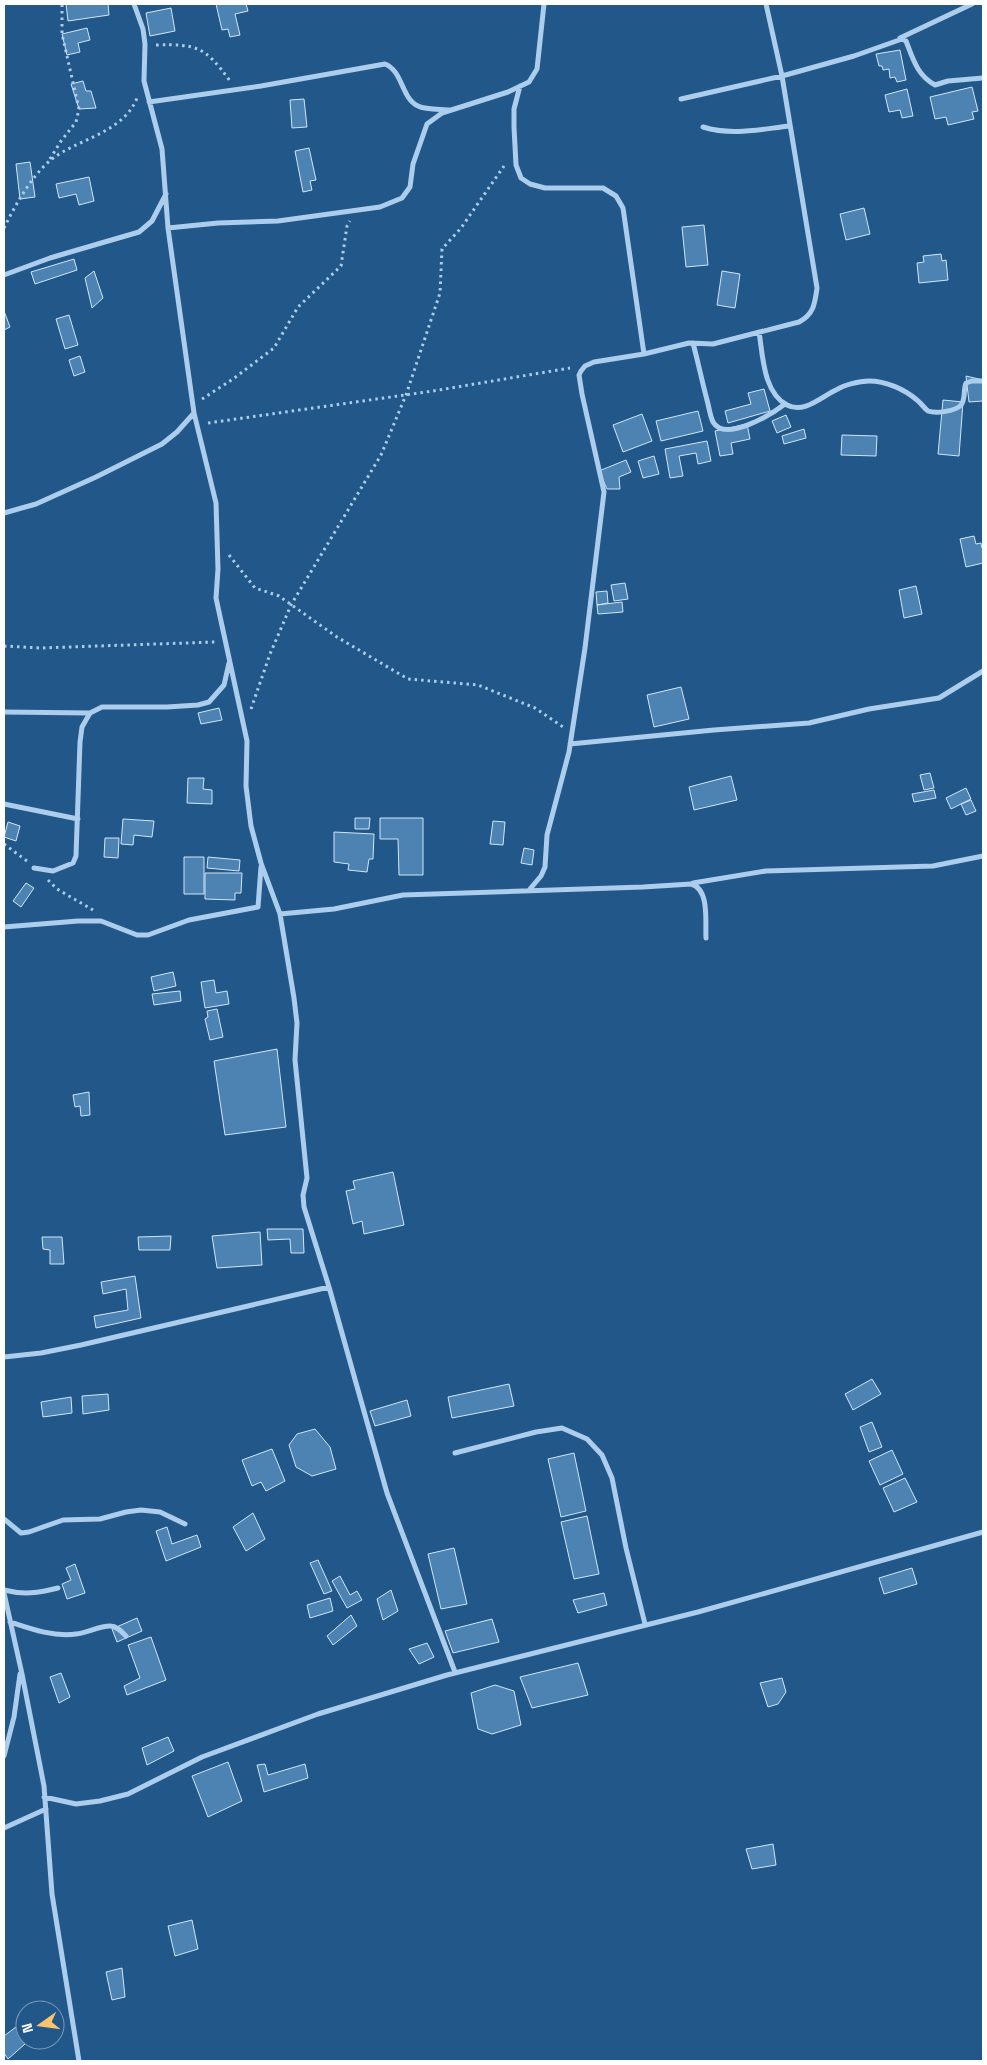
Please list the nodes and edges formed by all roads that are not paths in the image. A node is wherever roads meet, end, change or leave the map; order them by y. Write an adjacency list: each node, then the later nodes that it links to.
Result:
1 (134, 4): 10 (street)
2 (544, 4): 8 (street)
3 (766, 4): 6 (street)
4 (972, 4): 5 (street)
5 (894, 41): 6 (street); 7 (street)
6 (782, 76): 9 (street); 12 (street)
7 (983, 78)
8 (520, 86): 11 (street); 19 (street)
9 (681, 99)
10 (149, 102): 11 (street); 14 (street)
11 (451, 110): 15 (street)
12 (790, 126): 13 (street); 17 (street)
13 (704, 127)
14 (166, 194): 15 (street); 16 (street)
15 (168, 228): 22 (street)
16 (4, 275)
17 (759, 332): 18 (street); 21 (street)
18 (693, 343): 19 (street); 21 (street)
19 (644, 354): 28 (street)
20 (983, 382): 21 (street)
21 (785, 404)
22 (194, 413): 23 (street); 24 (street)
23 (4, 513)
24 (230, 661): 27 (street); 32 (street)
25 (983, 671): 28 (street)
26 (4, 712): 27 (street)
27 (90, 713): 30 (street)
28 (570, 744): 35 (street)
29 (4, 804): 30 (street)
30 (78, 819): 33 (street)
31 (983, 856): 34 (street)
32 (261, 863): 36 (street); 37 (street)
33 (34, 868)
34 (691, 884): 35 (street); 38 (street)
35 (530, 889): 36 (street)
36 (280, 914): 39 (street)
37 (4, 928)
38 (706, 938)
39 (329, 1287): 40 (street); 51 (street)
40 (4, 1357)
41 (455, 1453): 48 (street)
42 (4, 1519): 43 (street)
43 (186, 1524)
44 (983, 1532): 48 (street)
45 (58, 1588): 46 (street)
46 (4, 1591): 47 (street)
47 (10, 1622): 49 (street); 50 (street)
48 (645, 1624): 51 (street)
49 (126, 1636)
50 (21, 1669): 52 (street); 53 (street)
51 (455, 1672): 53 (street)
52 (4, 1756)
53 (44, 1797): 54 (street)
54 (46, 1809): 55 (street); 56 (street)
55 (4, 1828)
56 (79, 2061)

